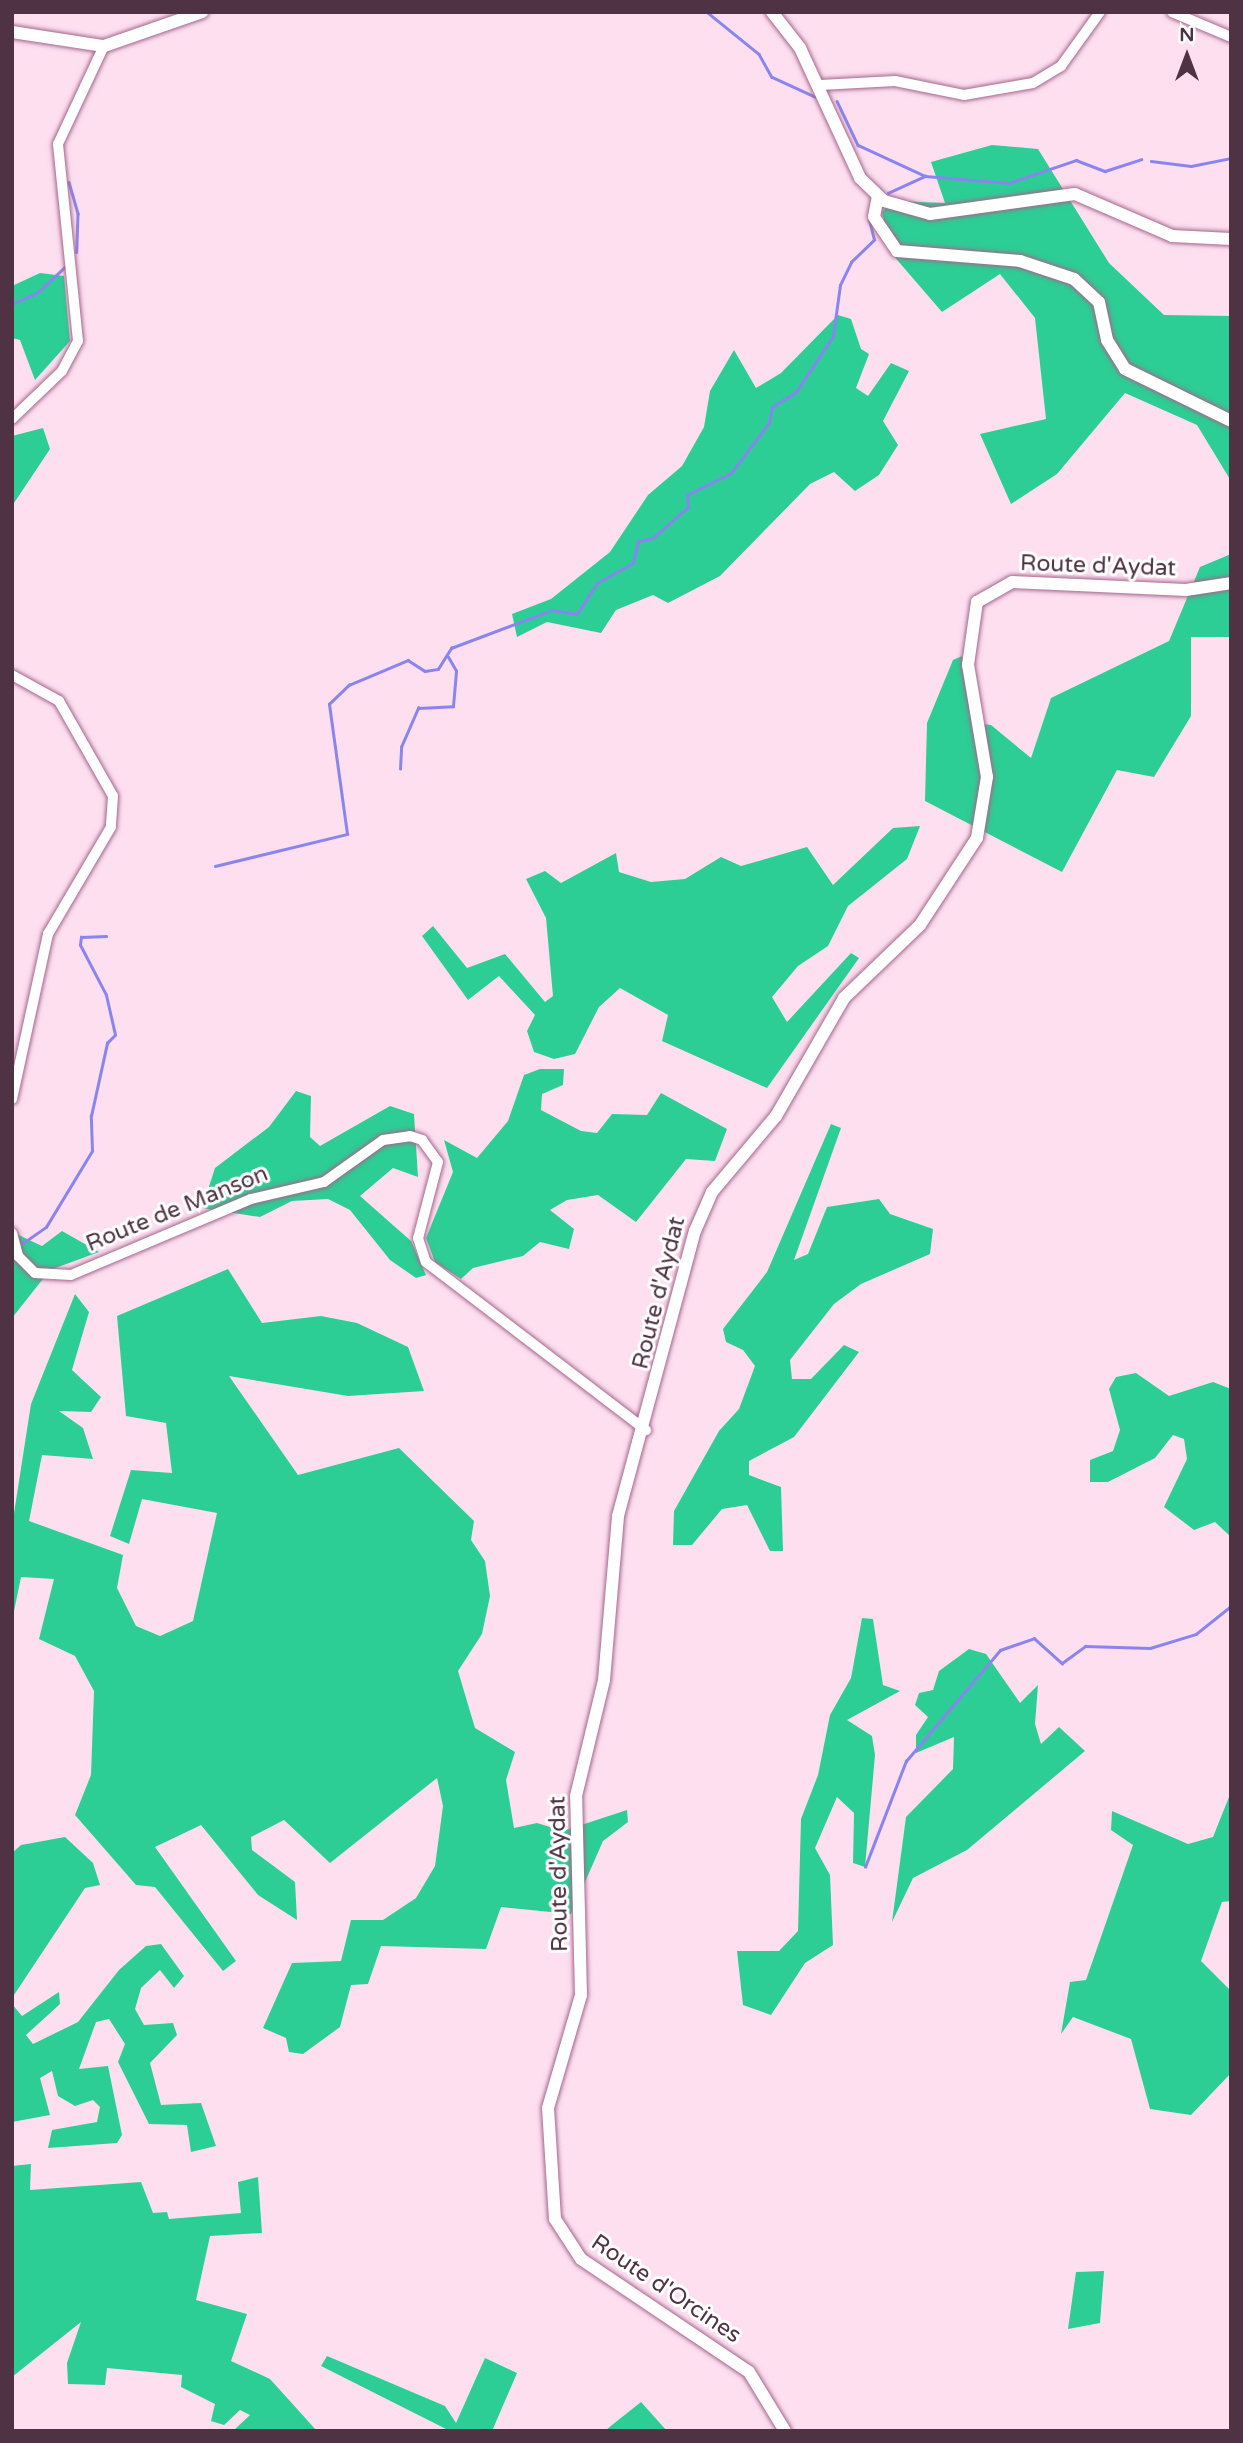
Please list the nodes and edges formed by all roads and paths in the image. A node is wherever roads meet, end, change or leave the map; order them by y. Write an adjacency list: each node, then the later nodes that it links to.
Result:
1 (202, 12): 7 (main road)
2 (772, 12): 8 (main road)
3 (1100, 12): 8 (street)
4 (1172, 12): 6 (street)
5 (12, 32): 7 (main road)
6 (1231, 37)
7 (104, 46): 11 (street)
8 (820, 85): 9 (main road)
9 (878, 196): 10 (main road); 12 (main road)
10 (1231, 239)
11 (12, 419)
12 (1231, 421)
13 (1231, 583): 17 (main road, Route d'Aydat)
14 (12, 675): 15 (street)
15 (12, 1099)
16 (12, 1233): 17 (street, Route de Manson)
17 (646, 1430): 18 (main road, Route d'Aydat)
18 (546, 2128): 19 (main road, Route d'Orcines)
19 (785, 2431)

